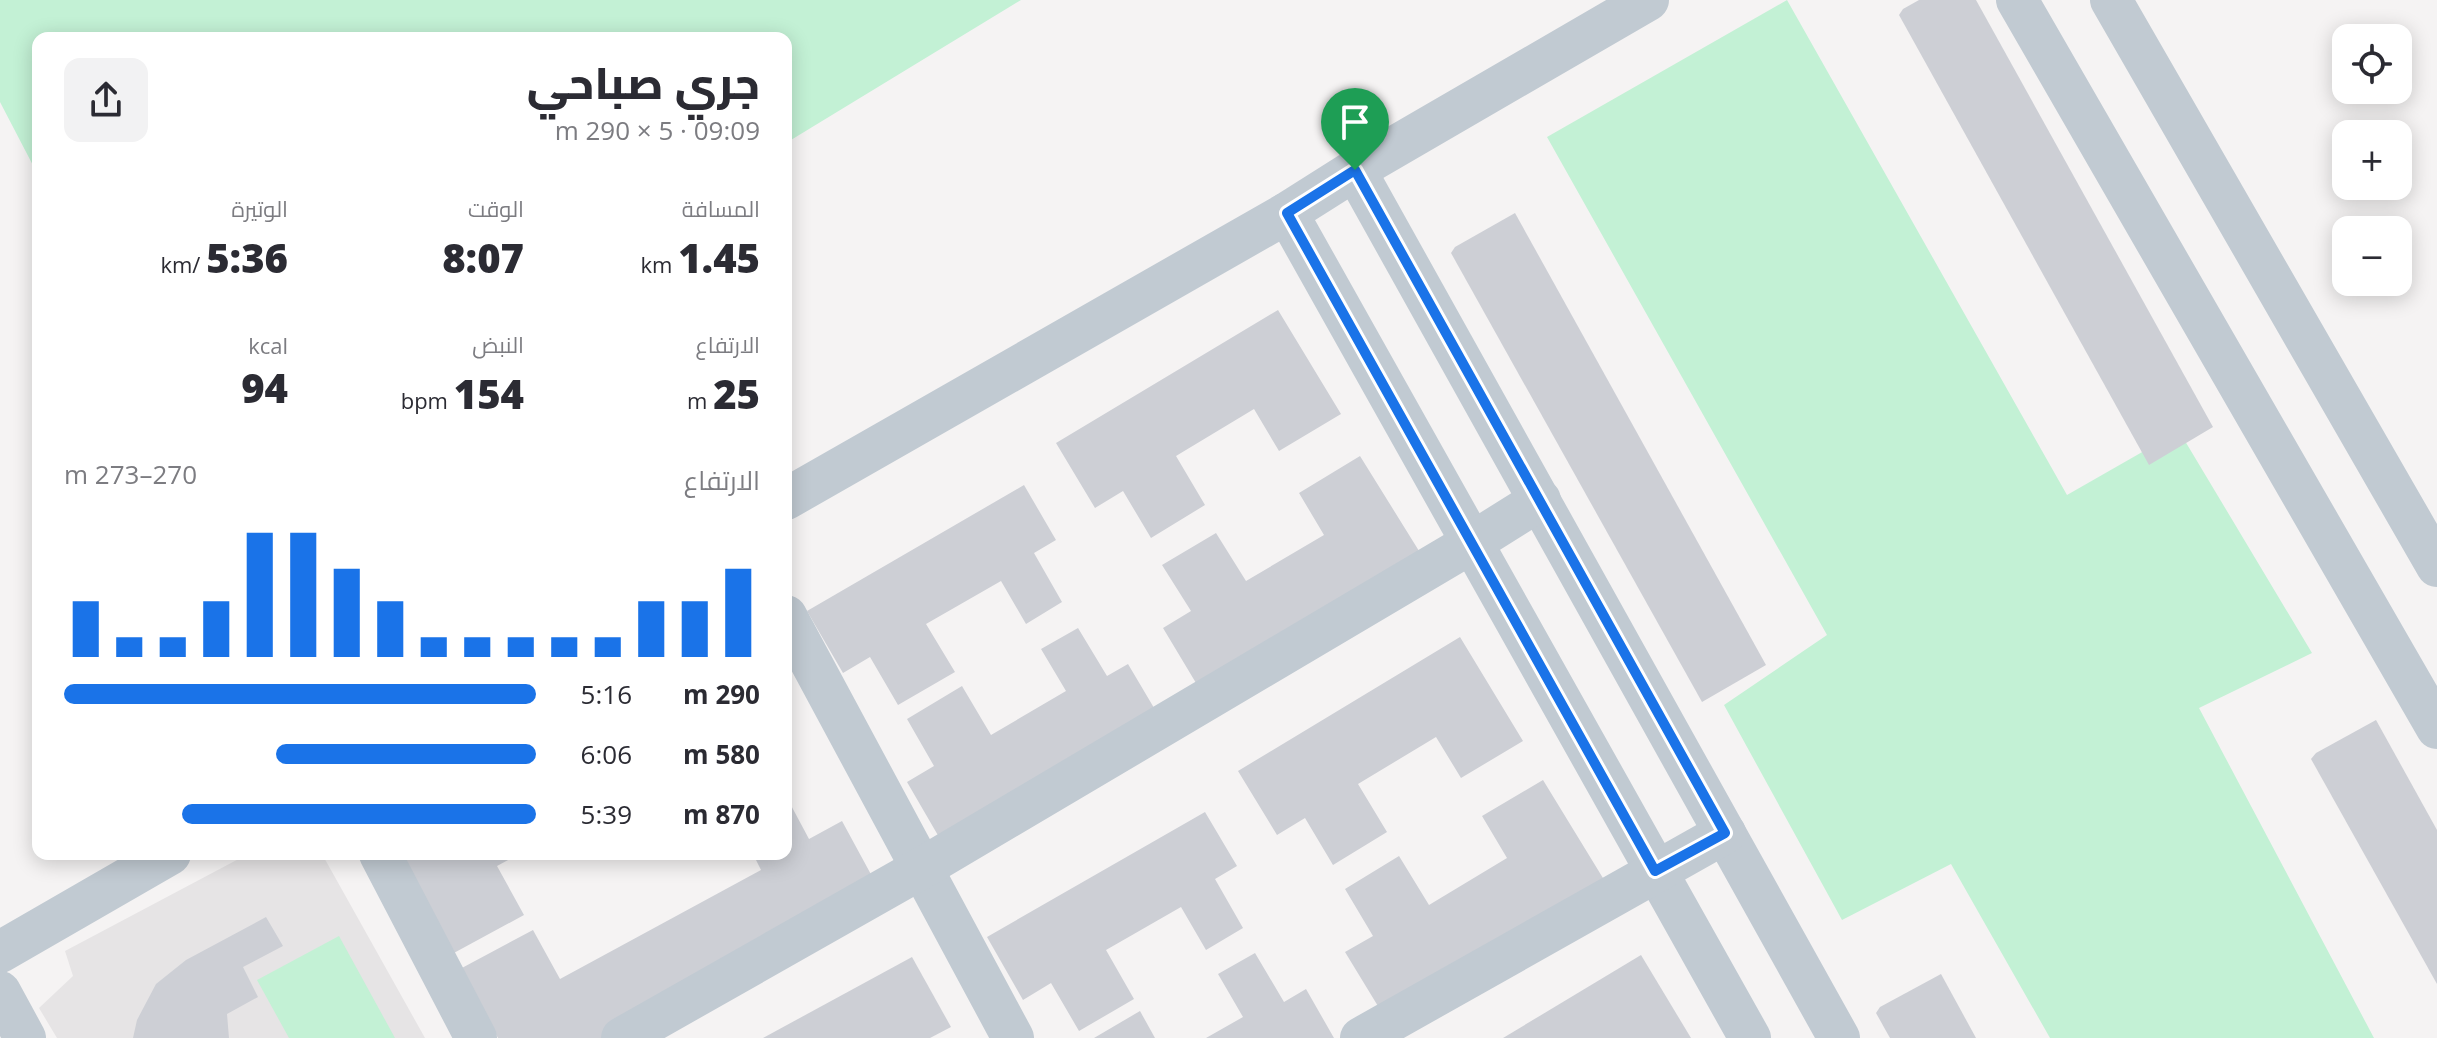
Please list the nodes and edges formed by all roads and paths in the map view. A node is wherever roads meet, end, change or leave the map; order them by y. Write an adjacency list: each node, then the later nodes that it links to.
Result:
1 (1648, 0): 4 (street)
2 (2017, 0): 11 (street)
3 (2111, 0): 9 (street)
4 (1355, 170): 5 (street); 7 (street)
5 (1287, 213): 6 (street); 8 (street)
6 (792, 496)
7 (1540, 500): 8 (street); 12 (street)
8 (1473, 542): 15 (street); 16 (street)
9 (2437, 566)
10 (792, 627): 15 (street)
11 (2437, 728)
12 (1725, 833): 16 (street); 25 (street)
13 (160, 860): 17 (street)
14 (383, 860): 20 (street)
15 (922, 868): 21 (street); 22 (street)
16 (1655, 871): 23 (street); 24 (street)
17 (0, 952)
18 (0, 992): 19 (street)
19 (25, 1038)
20 (476, 1038)
21 (622, 1038)
22 (1013, 1038)
23 (1361, 1038)
24 (1750, 1038)
25 (1839, 1038)

